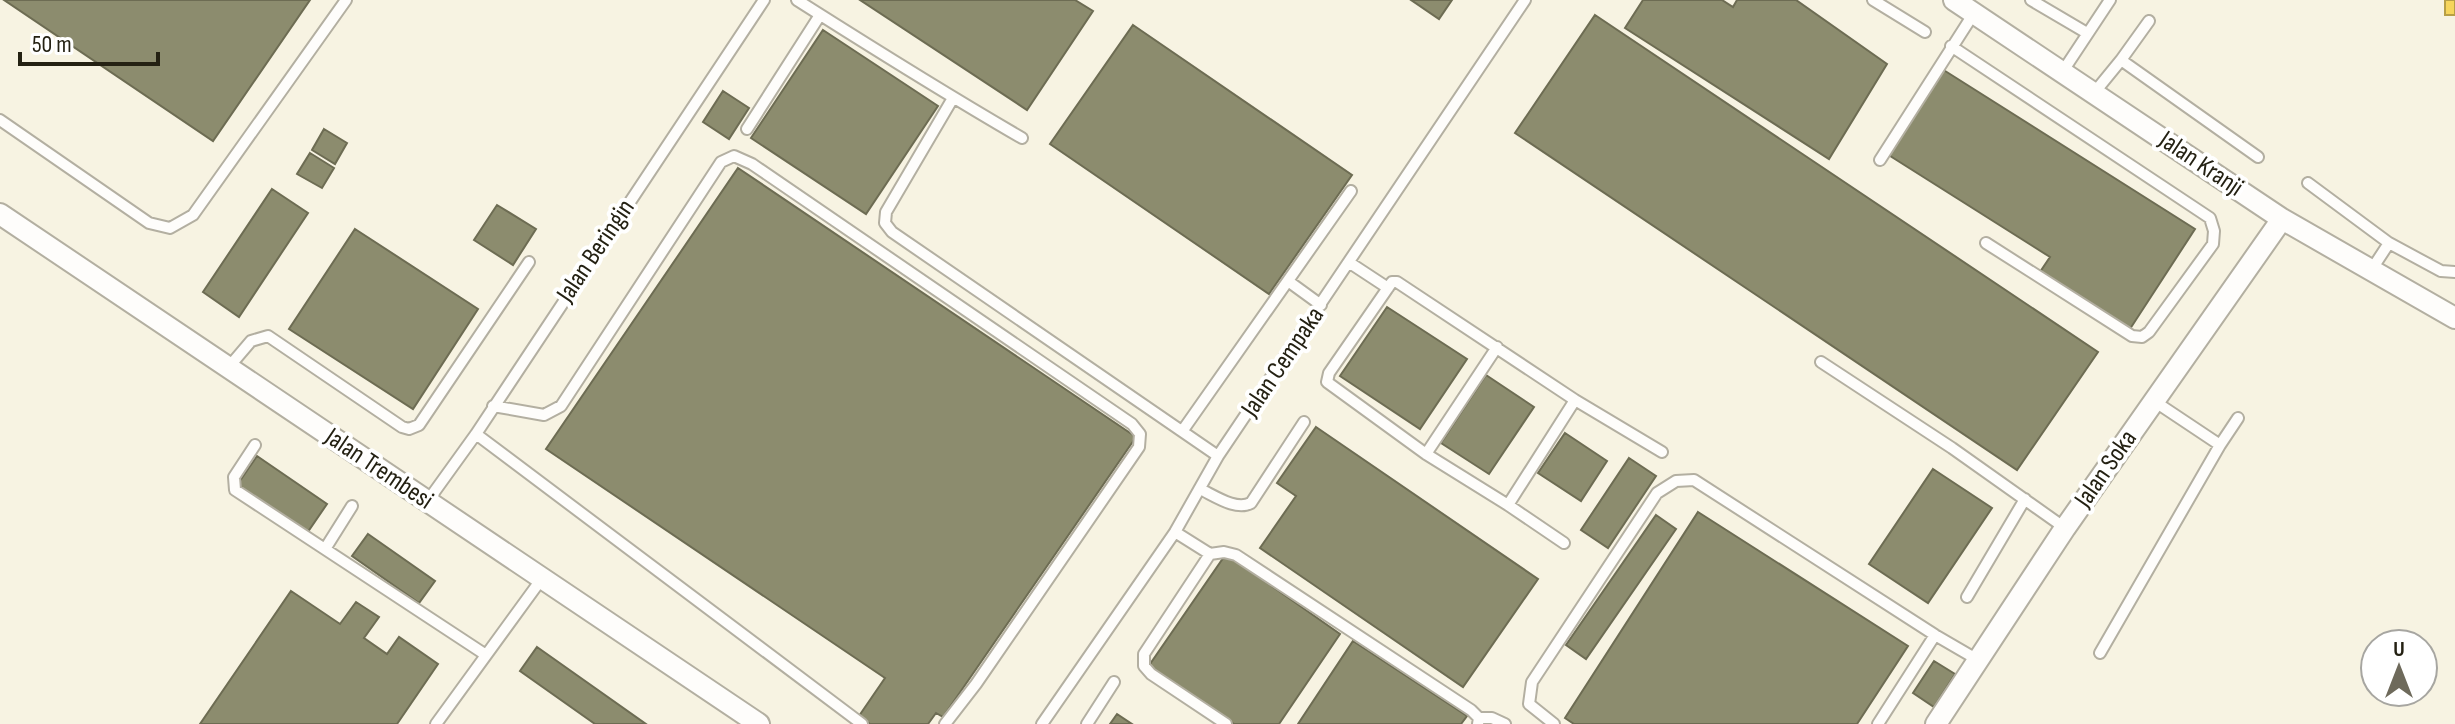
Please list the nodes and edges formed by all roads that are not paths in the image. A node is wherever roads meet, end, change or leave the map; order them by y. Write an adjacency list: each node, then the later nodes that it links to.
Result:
1 (346, 0): 19 (lane)
2 (764, 0): 43 (lane, Jalan Beringin)
3 (797, 0): 10 (lane)
4 (1525, 0): 31 (lane, Jalan Cempaka)
5 (1873, 0): 12 (lane)
6 (1954, 0): 9 (street, Jalan Kranji)
7 (2031, 0): 13 (lane)
8 (2110, 0): 13 (lane)
9 (1974, 13): 14 (lane); 16 (street, Jalan Kranji)
10 (820, 15): 18 (lane); 20 (lane)
11 (2149, 21): 15 (lane)
12 (1925, 32)
13 (2087, 33): 16 (lane)
14 (1951, 46): 23 (lane); 28 (lane)
15 (2121, 60): 17 (lane); 22 (lane)
16 (2063, 71): 17 (street, Jalan Kranji)
17 (2094, 93): 27 (street, Jalan Kranji)
18 (953, 98): 21 (lane); 46 (lane)
19 (0, 120)
20 (747, 129)
21 (1022, 138)
22 (2258, 157)
23 (1880, 160)
24 (2308, 183): 29 (lane)
25 (1351, 191): 34 (lane)
26 (0, 214): 40 (street, Jalan Trembesi)
27 (2282, 219): 32 (street, Jalan Kranji); 42 (street, Jalan Soka)
28 (1986, 243)
29 (2389, 243): 32 (lane); 33 (lane)
30 (529, 262): 40 (lane)
31 (1350, 263): 35 (lane); 36 (lane, Jalan Cempaka)
32 (2372, 269): 37 (street, Jalan Kranji)
33 (2455, 272)
34 (1288, 281): 36 (lane); 46 (lane)
35 (1388, 288): 38 (lane); 51 (lane)
36 (1321, 305): 52 (lane, Jalan Cempaka)
37 (2455, 318)
38 (1497, 347): 41 (lane); 51 (lane)
39 (1821, 362): 54 (lane)
40 (228, 368): 55 (street, Jalan Trembesi)
41 (1575, 400): 50 (lane); 56 (lane)
42 (2154, 401): 49 (lane); 58 (street, Jalan Soka)
43 (493, 406): 47 (lane, Jalan Beringin); 74 (lane)
44 (2238, 418): 49 (lane)
45 (1304, 422): 53 (lane)
46 (1183, 430): 52 (lane)
47 (476, 434): 55 (lane, Jalan Beringin); 73 (lane)
48 (255, 445): 61 (lane)
49 (2220, 445): 66 (lane)
50 (1662, 452)
51 (1426, 454): 56 (lane)
52 (1218, 456): 53 (lane, Jalan Cempaka)
53 (1200, 489): 59 (lane, Jalan Cempaka)
54 (2025, 499): 58 (lane); 64 (lane)
55 (427, 502): 63 (street, Jalan Trembesi)
56 (1508, 505): 60 (lane)
57 (352, 506): 61 (lane)
58 (2065, 528): 68 (street, Jalan Soka)
59 (1175, 532): 62 (lane); 75 (lane, Jalan Cempaka)
60 (1564, 543)
61 (325, 549): 67 (lane)
62 (1210, 554): 70 (lane); 77 (lane)
63 (543, 577): 67 (lane); 72 (street, Jalan Trembesi)
64 (1967, 597)
65 (1935, 635): 68 (lane); 79 (lane); 80 (lane)
66 (2100, 653)
67 (486, 655): 71 (lane)
68 (1978, 660): 81 (street, Jalan Soka)
69 (1114, 682): 76 (lane)
70 (1479, 721): 78 (lane)
71 (436, 724)
72 (759, 724)
73 (862, 724)
74 (945, 724)
75 (1042, 724)
76 (1087, 724)
77 (1226, 724)
78 (1505, 724)
79 (1554, 724)
80 (1878, 724)
81 (1936, 724)

